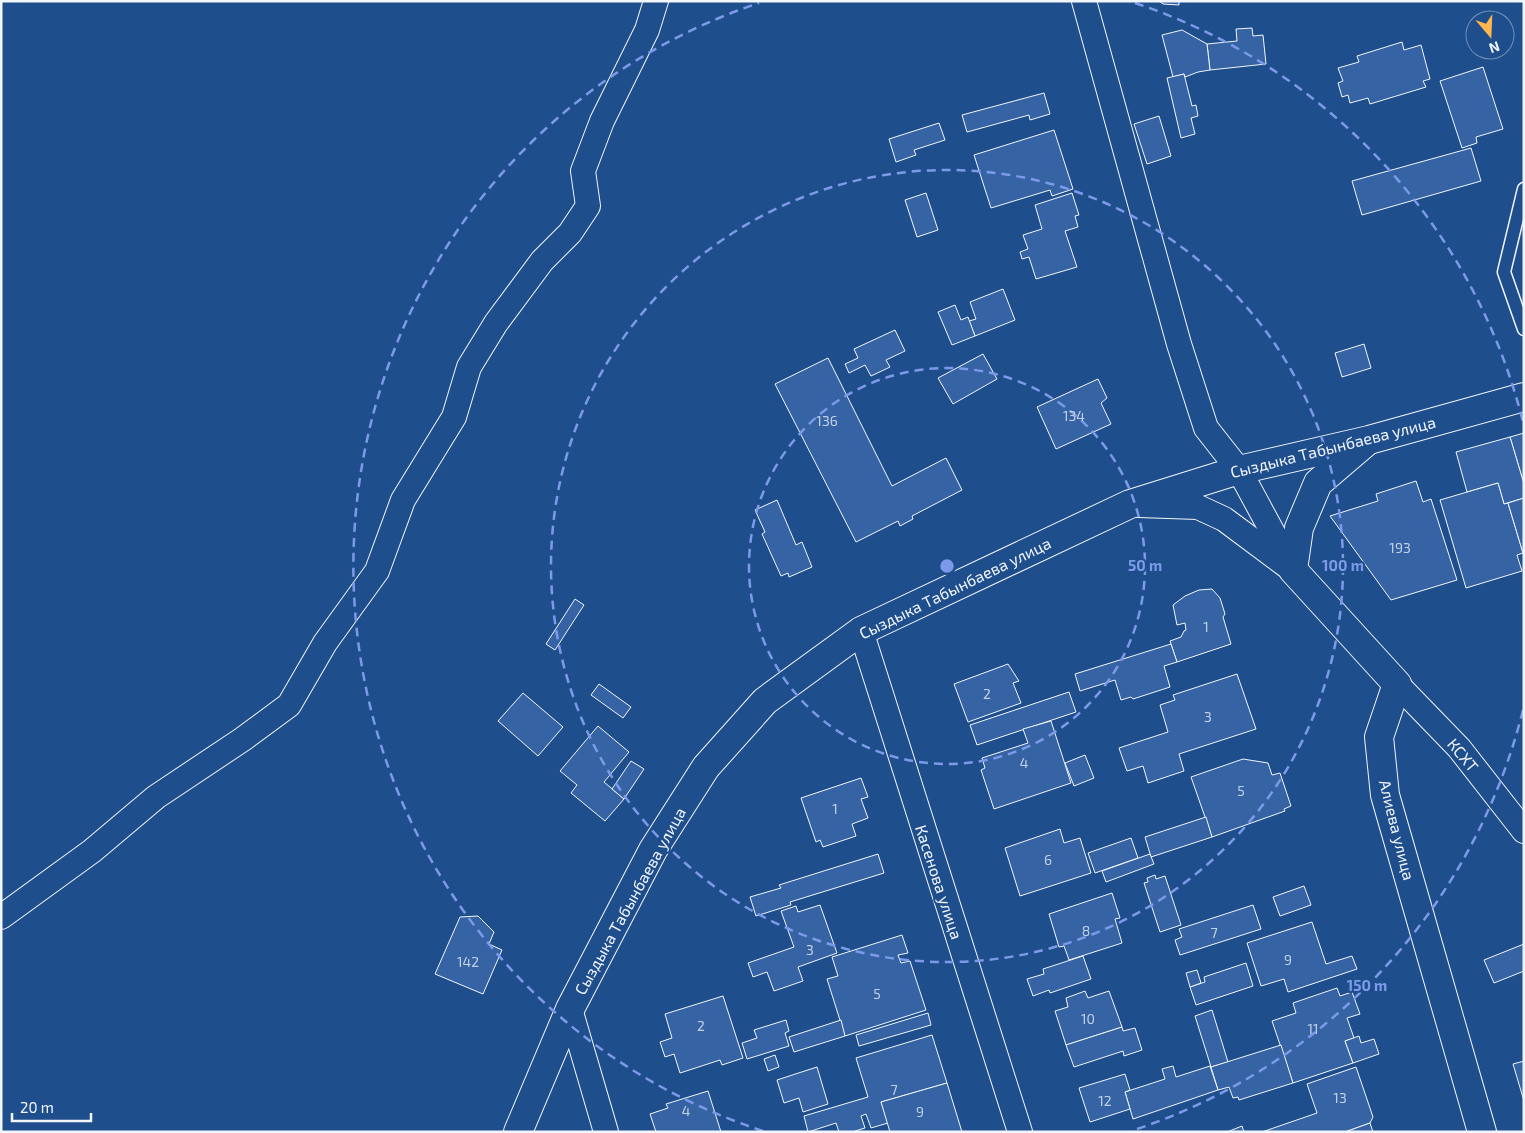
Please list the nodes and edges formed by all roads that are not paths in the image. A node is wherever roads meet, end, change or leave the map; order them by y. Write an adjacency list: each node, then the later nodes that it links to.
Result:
1 (656, 1): 13 (street)
2 (1084, 1): 7 (street)
3 (1524, 189): 4 (lane)
4 (1524, 329)
5 (1524, 396): 6 (street, Сыздыка Табынбаева улица)
6 (1369, 440): 7 (street, Сыздыка Табынбаева улица); 9 (street)
7 (1239, 470): 8 (street, Сыздыка Табынбаева улица); 9 (street)
8 (1130, 504): 9 (street); 10 (street, Сыздыка Табынбаева улица)
9 (1293, 570): 11 (street)
10 (860, 632): 14 (street, Сыздыка Табынбаева улица); 17 (street, Касенова улица)
11 (1396, 684): 12 (street, КСХТ); 18 (street, Алиева улица)
12 (1524, 831)
13 (1, 916)
14 (570, 1009): 15 (street, Сыздыка Табынбаева улица); 16 (street)
15 (518, 1132)
16 (606, 1132)
17 (1020, 1132)
18 (1482, 1132)

